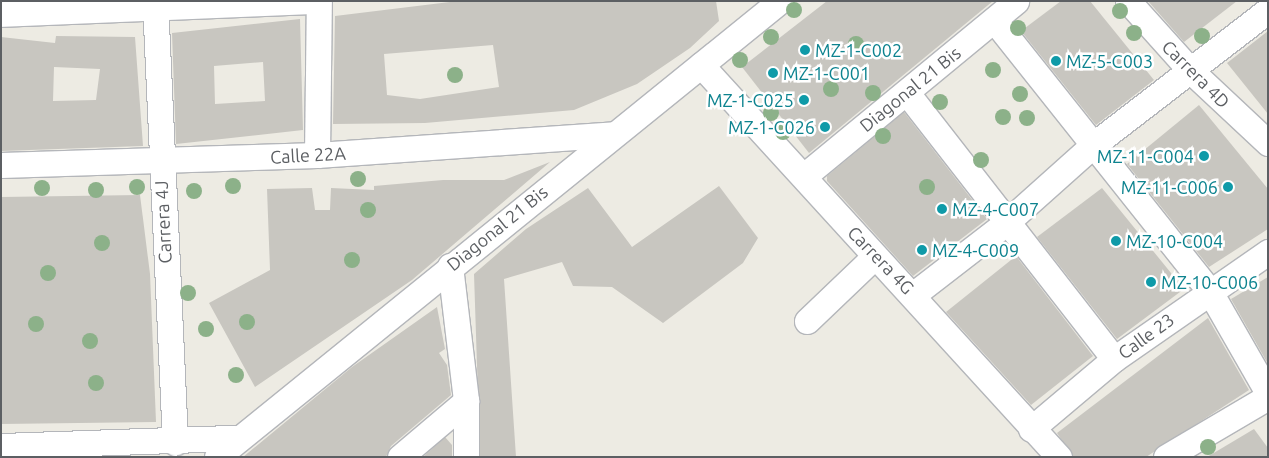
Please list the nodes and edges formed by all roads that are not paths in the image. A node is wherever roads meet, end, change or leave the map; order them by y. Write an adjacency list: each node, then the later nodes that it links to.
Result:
1 (306, 1): 6 (street)
2 (319, 1): 16 (street)
3 (780, 1): 10 (street, Diagonal 21 Bis)
4 (1016, 1): 9 (street, Diagonal 21 Bis)
5 (1128, 1): 11 (street, Carrera 4D)
6 (154, 6): 8 (street); 17 (street, Carrera 4J)
7 (1268, 10): 11 (street)
8 (1, 14)
9 (994, 20): 12 (street, Diagonal 21 Bis); 15 (street)
10 (701, 65): 13 (street, Diagonal 21 Bis); 19 (street, Carrera 4G)
11 (1190, 70): 14 (street, Carrera 4D); 15 (street)
12 (907, 93): 19 (street, Diagonal 21 Bis); 20 (street)
13 (614, 134): 16 (street, Calle 22A); 23 (street, Diagonal 21 Bis)
14 (1268, 143)
15 (1093, 145): 20 (street); 24 (street)
16 (317, 155): 17 (street, Calle 22A)
17 (160, 160): 18 (street, Calle 22A); 33 (street, Carrera 4J)
18 (1, 165)
19 (804, 176): 22 (street, Carrera 4G)
20 (1007, 222): 25 (street); 27 (street)
21 (1268, 252): 24 (street, Calle 23)
22 (874, 257): 25 (street, Carrera 4G); 26 (street)
23 (450, 266): 30 (street); 32 (street, Diagonal 21 Bis)
24 (1208, 290): 27 (street, Calle 23); 28 (street)
25 (914, 294): 31 (street, Carrera 4G)
26 (807, 321)
27 (1114, 359): 31 (street, Calle 23)
28 (1268, 393)
29 (1268, 397): 39 (street)
30 (466, 401): 36 (street); 37 (street)
31 (1032, 430): 38 (street, Carrera 4G)
32 (235, 438): 33 (street); 35 (street, Diagonal 21 Bis)
33 (175, 443): 34 (street)
34 (1, 446)
35 (217, 457)
36 (400, 457)
37 (466, 457)
38 (1059, 457)
39 (1166, 457)

